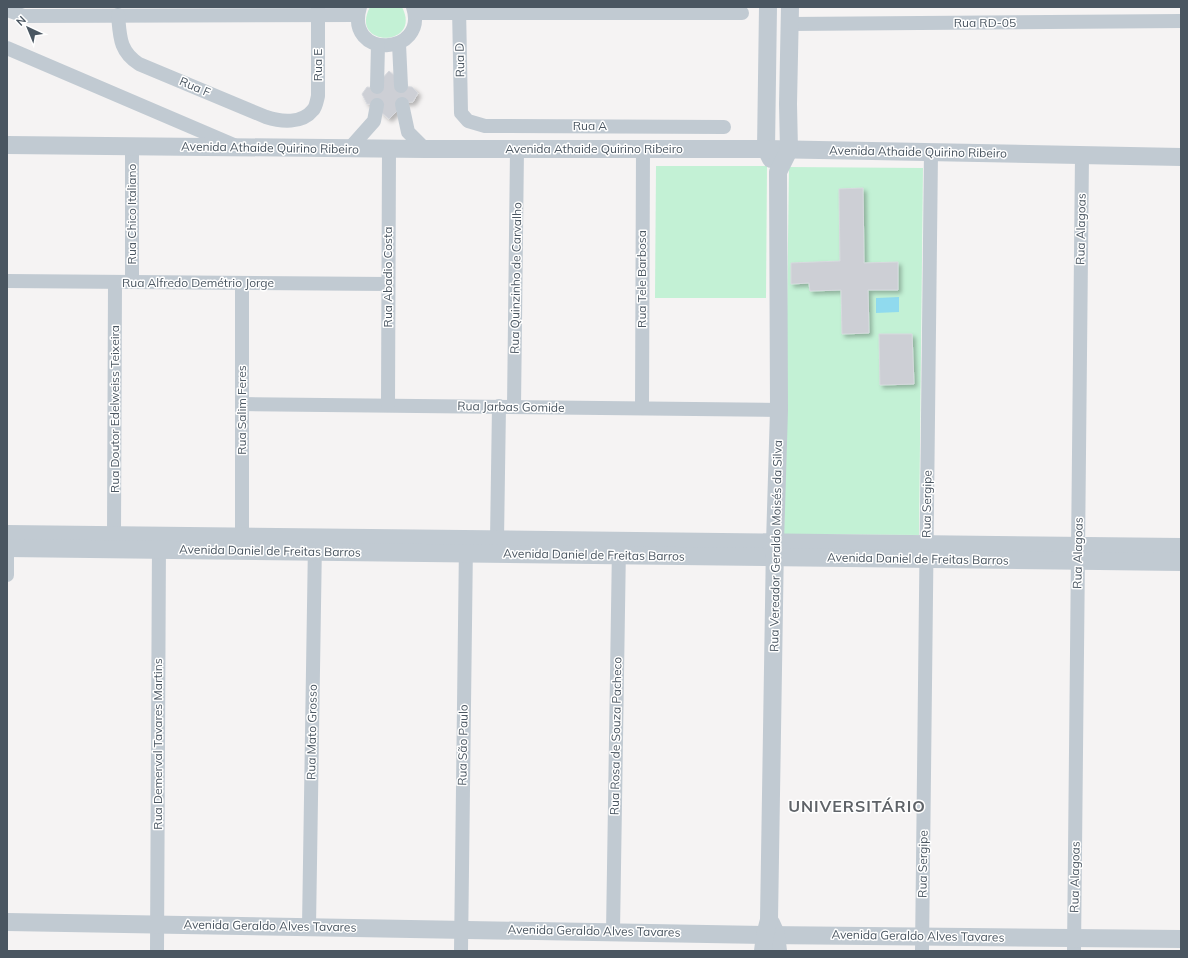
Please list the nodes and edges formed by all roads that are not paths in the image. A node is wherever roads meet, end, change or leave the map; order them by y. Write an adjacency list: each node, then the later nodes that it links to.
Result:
1 (768, 7): 21 (street)
2 (7, 10): 8 (street)
3 (414, 10): 4 (street); 11 (street)
4 (459, 10): 7 (street); 18 (street, Rua D)
5 (318, 11): 6 (street); 8 (street); 19 (street, Rua E)
6 (358, 11): 12 (street)
7 (742, 13)
8 (118, 15): 19 (street, Rua F)
9 (789, 16): 10 (street, Rua RD-05); 20 (street)
10 (1181, 21)
11 (399, 44): 12 (street); 14 (street)
12 (378, 45): 15 (street)
13 (7, 48): 25 (street)
14 (401, 86)
15 (377, 87)
16 (402, 104): 28 (street)
17 (377, 105): 26 (street)
18 (461, 113): 22 (street, Rua A)
19 (305, 118)
20 (788, 119): 21 (street); 32 (street)
21 (767, 120): 31 (street)
22 (724, 127)
23 (7, 145): 24 (street, Avenida Athaide Quirino Ribeiro)
24 (132, 146): 25 (street, Avenida Athaide Quirino Ribeiro); 39 (street, Rua Chico Italiano)
25 (240, 147): 26 (street, Avenida Athaide Quirino Ribeiro)
26 (350, 148): 27 (street, Avenida Athaide Quirino Ribeiro)
27 (389, 149): 28 (street, Avenida Athaide Quirino Ribeiro); 41 (street, Rua Abadio Costa)
28 (425, 149): 29 (street, Avenida Athaide Quirino Ribeiro)
29 (517, 149): 30 (street, Avenida Athaide Quirino Ribeiro); 45 (street, Rua Quinzinho de Carvalho)
30 (643, 149): 31 (street, Avenida Athaide Quirino Ribeiro); 46 (street, Rua Tele Barbosa)
31 (766, 149): 32 (street, Avenida Athaide Quirino Ribeiro); 36 (street, Rua Vereador Geraldo Moisés da Silva)
32 (789, 150): 33 (street, Avenida Athaide Quirino Ribeiro); 36 (street, Rua Vereador Geraldo Moisés da Silva)
33 (931, 152): 34 (street, Avenida Athaide Quirino Ribeiro); 59 (street, Rua Sergipe)
34 (1082, 155): 35 (street, Avenida Athaide Quirino Ribeiro); 60 (street, Rua Alagoas)
35 (1181, 157)
36 (778, 172): 47 (street, Rua Vereador Geraldo Moisés da Silva)
37 (7, 281): 38 (street, Rua Alfredo Demétrio Jorge)
38 (115, 282): 39 (street, Rua Alfredo Demétrio Jorge); 49 (street, Rua Doutor Edelweiss Teixeira)
39 (132, 282): 40 (street, Rua Alfredo Demétrio Jorge)
40 (242, 283): 41 (street, Rua Alfredo Demétrio Jorge); 42 (street, Rua Salim Feres)
41 (388, 284): 43 (street, Rua Abadio Costa)
42 (242, 404): 43 (street, Rua Jarbas Gomide); 50 (street, Rua Salim Feres)
43 (388, 405): 44 (street, Rua Jarbas Gomide)
44 (499, 406): 45 (street, Rua Jarbas Gomide); 51 (street)
45 (514, 407): 46 (street, Rua Jarbas Gomide)
46 (642, 408): 47 (street, Rua Jarbas Gomide)
47 (779, 410): 58 (street, Rua Vereador Geraldo Moisés da Silva)
48 (7, 534): 49 (street, Avenida Daniel de Freitas Barros); 56 (street)
49 (114, 536): 52 (street, Avenida Daniel de Freitas Barros)
50 (242, 537): 52 (street, Avenida Daniel de Freitas Barros); 53 (street, Avenida Daniel de Freitas Barros)
51 (497, 540): 54 (street, Avenida Daniel de Freitas Barros); 57 (street, Avenida Daniel de Freitas Barros)
52 (159, 543): 53 (street, Avenida Daniel de Freitas Barros); 56 (street, Avenida Daniel de Freitas Barros); 64 (street, Rua Demerval Tavares Martins)
53 (315, 545): 54 (street, Avenida Daniel de Freitas Barros); 65 (street, Rua Mato Grosso)
54 (466, 546): 57 (street, Avenida Daniel de Freitas Barros); 66 (street, Rua São Paulo)
55 (1181, 547): 60 (street, Avenida Daniel de Freitas Barros)
56 (7, 548): 62 (street)
57 (619, 548): 58 (street, Avenida Daniel de Freitas Barros); 67 (street, Rua Rosa de Souza Pacheco)
58 (775, 550): 59 (street, Avenida Daniel de Freitas Barros); 68 (street, Rua Vereador Geraldo Moisés da Silva)
59 (927, 552): 60 (street, Avenida Daniel de Freitas Barros); 70 (street, Rua Sergipe)
60 (1078, 553): 61 (street, Avenida Daniel de Freitas Barros); 71 (street, Rua Alagoas)
61 (1181, 562)
62 (7, 575)
63 (7, 922): 64 (street, Avenida Geraldo Alves Tavares)
64 (157, 924): 65 (street, Avenida Geraldo Alves Tavares); 72 (street, Rua Demerval Tavares Martins)
65 (309, 927): 66 (street, Avenida Geraldo Alves Tavares)
66 (461, 929): 67 (street, Avenida Geraldo Alves Tavares); 73 (street, Rua São Paulo)
67 (613, 932): 68 (street, Avenida Geraldo Alves Tavares)
68 (770, 938): 70 (street, Avenida Geraldo Alves Tavares)
69 (1181, 939): 71 (street, Avenida Geraldo Alves Tavares)
70 (922, 944): 71 (street, Avenida Geraldo Alves Tavares)
71 (1074, 944)
72 (157, 951)
73 (461, 951)

